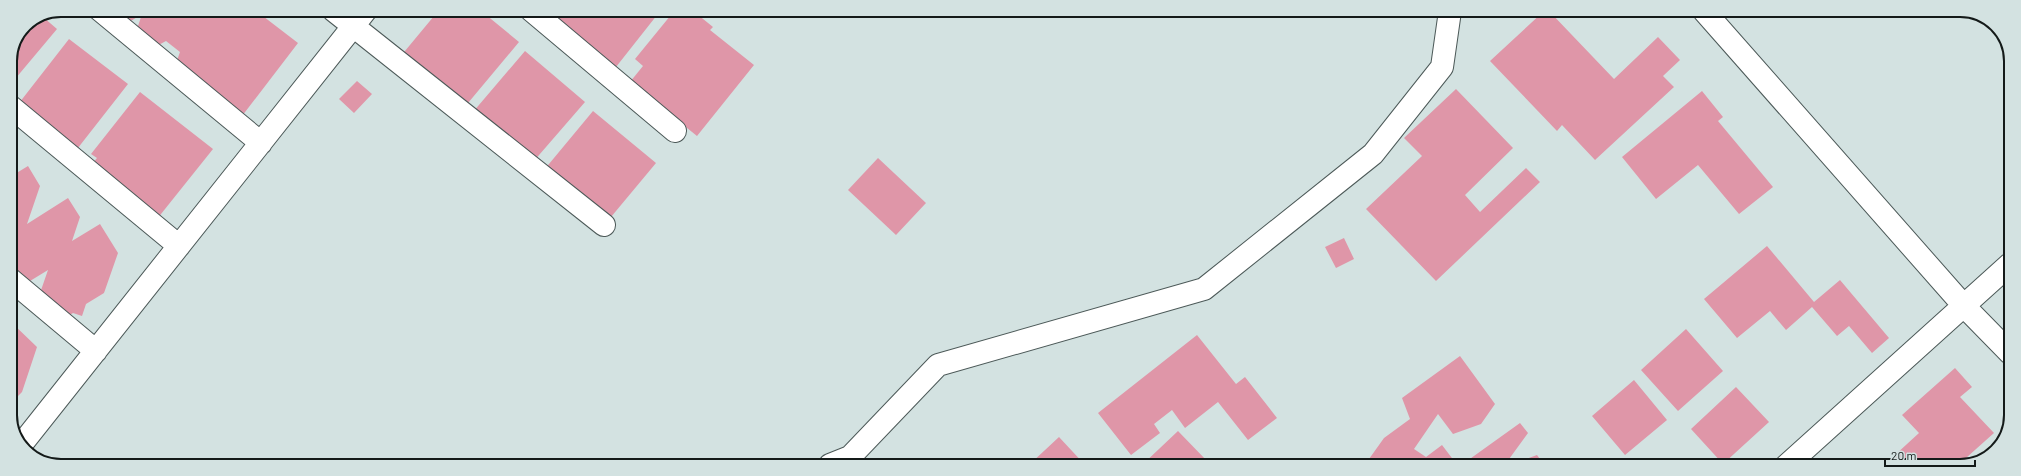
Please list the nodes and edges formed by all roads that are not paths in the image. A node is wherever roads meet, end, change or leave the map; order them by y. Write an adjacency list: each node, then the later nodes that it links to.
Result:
1 (108, 17): 8 (street)
2 (539, 17): 7 (street)
3 (1449, 17): 17 (street)
4 (1709, 17): 13 (street)
5 (360, 18): 8 (street); 9 (street)
6 (17, 112): 10 (street)
7 (675, 131)
8 (261, 144): 10 (street)
9 (604, 225)
10 (179, 246): 15 (street)
11 (2004, 269): 13 (street)
12 (17, 285): 15 (street)
13 (1964, 306): 14 (street); 18 (street)
14 (2004, 347)
15 (96, 351): 16 (street)
16 (25, 440)
17 (845, 459)
18 (1794, 459)

